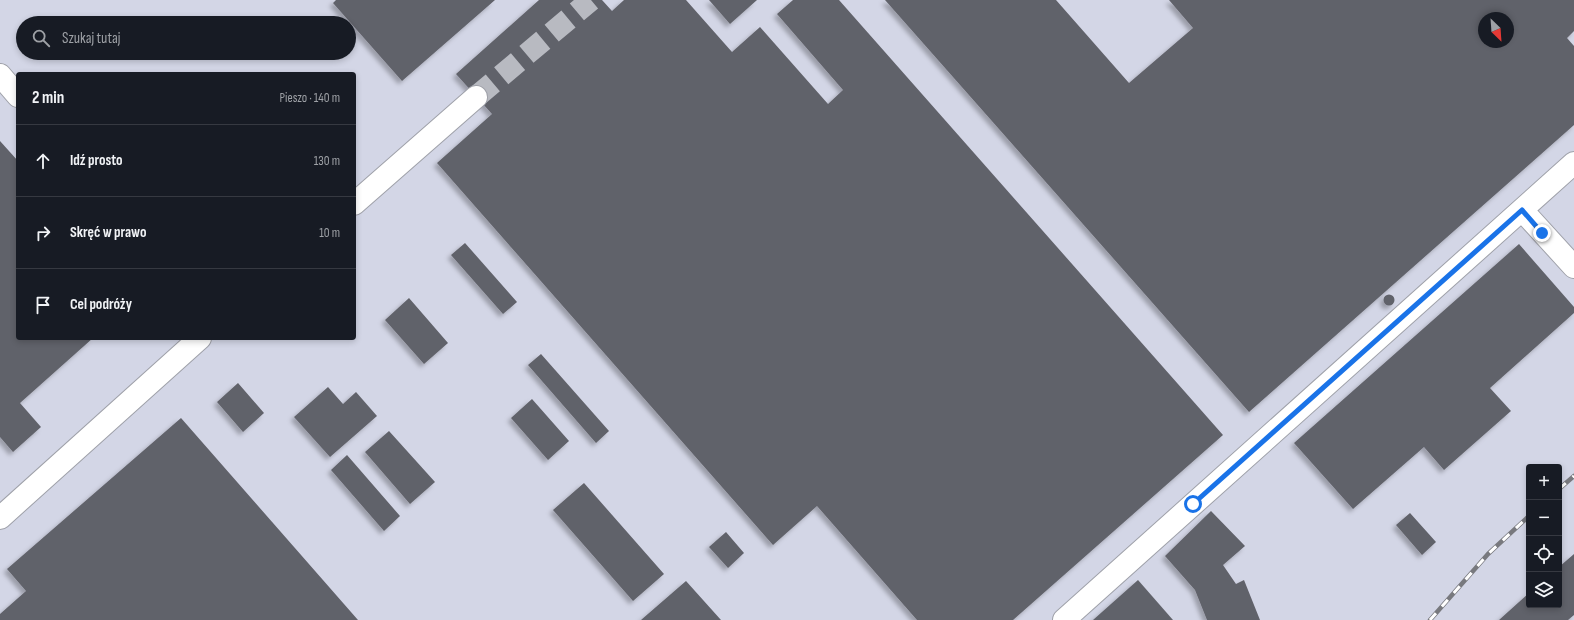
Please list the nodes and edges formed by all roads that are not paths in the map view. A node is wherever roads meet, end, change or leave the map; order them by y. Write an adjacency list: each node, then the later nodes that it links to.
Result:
1 (0, 75): 2 (street)
2 (16, 94)
3 (476, 97): 5 (street)
4 (1574, 163): 6 (street)
5 (356, 202)
6 (1522, 210): 7 (street); 10 (street)
7 (1574, 267)
8 (198, 340): 9 (street)
9 (0, 518)
10 (1064, 620)

